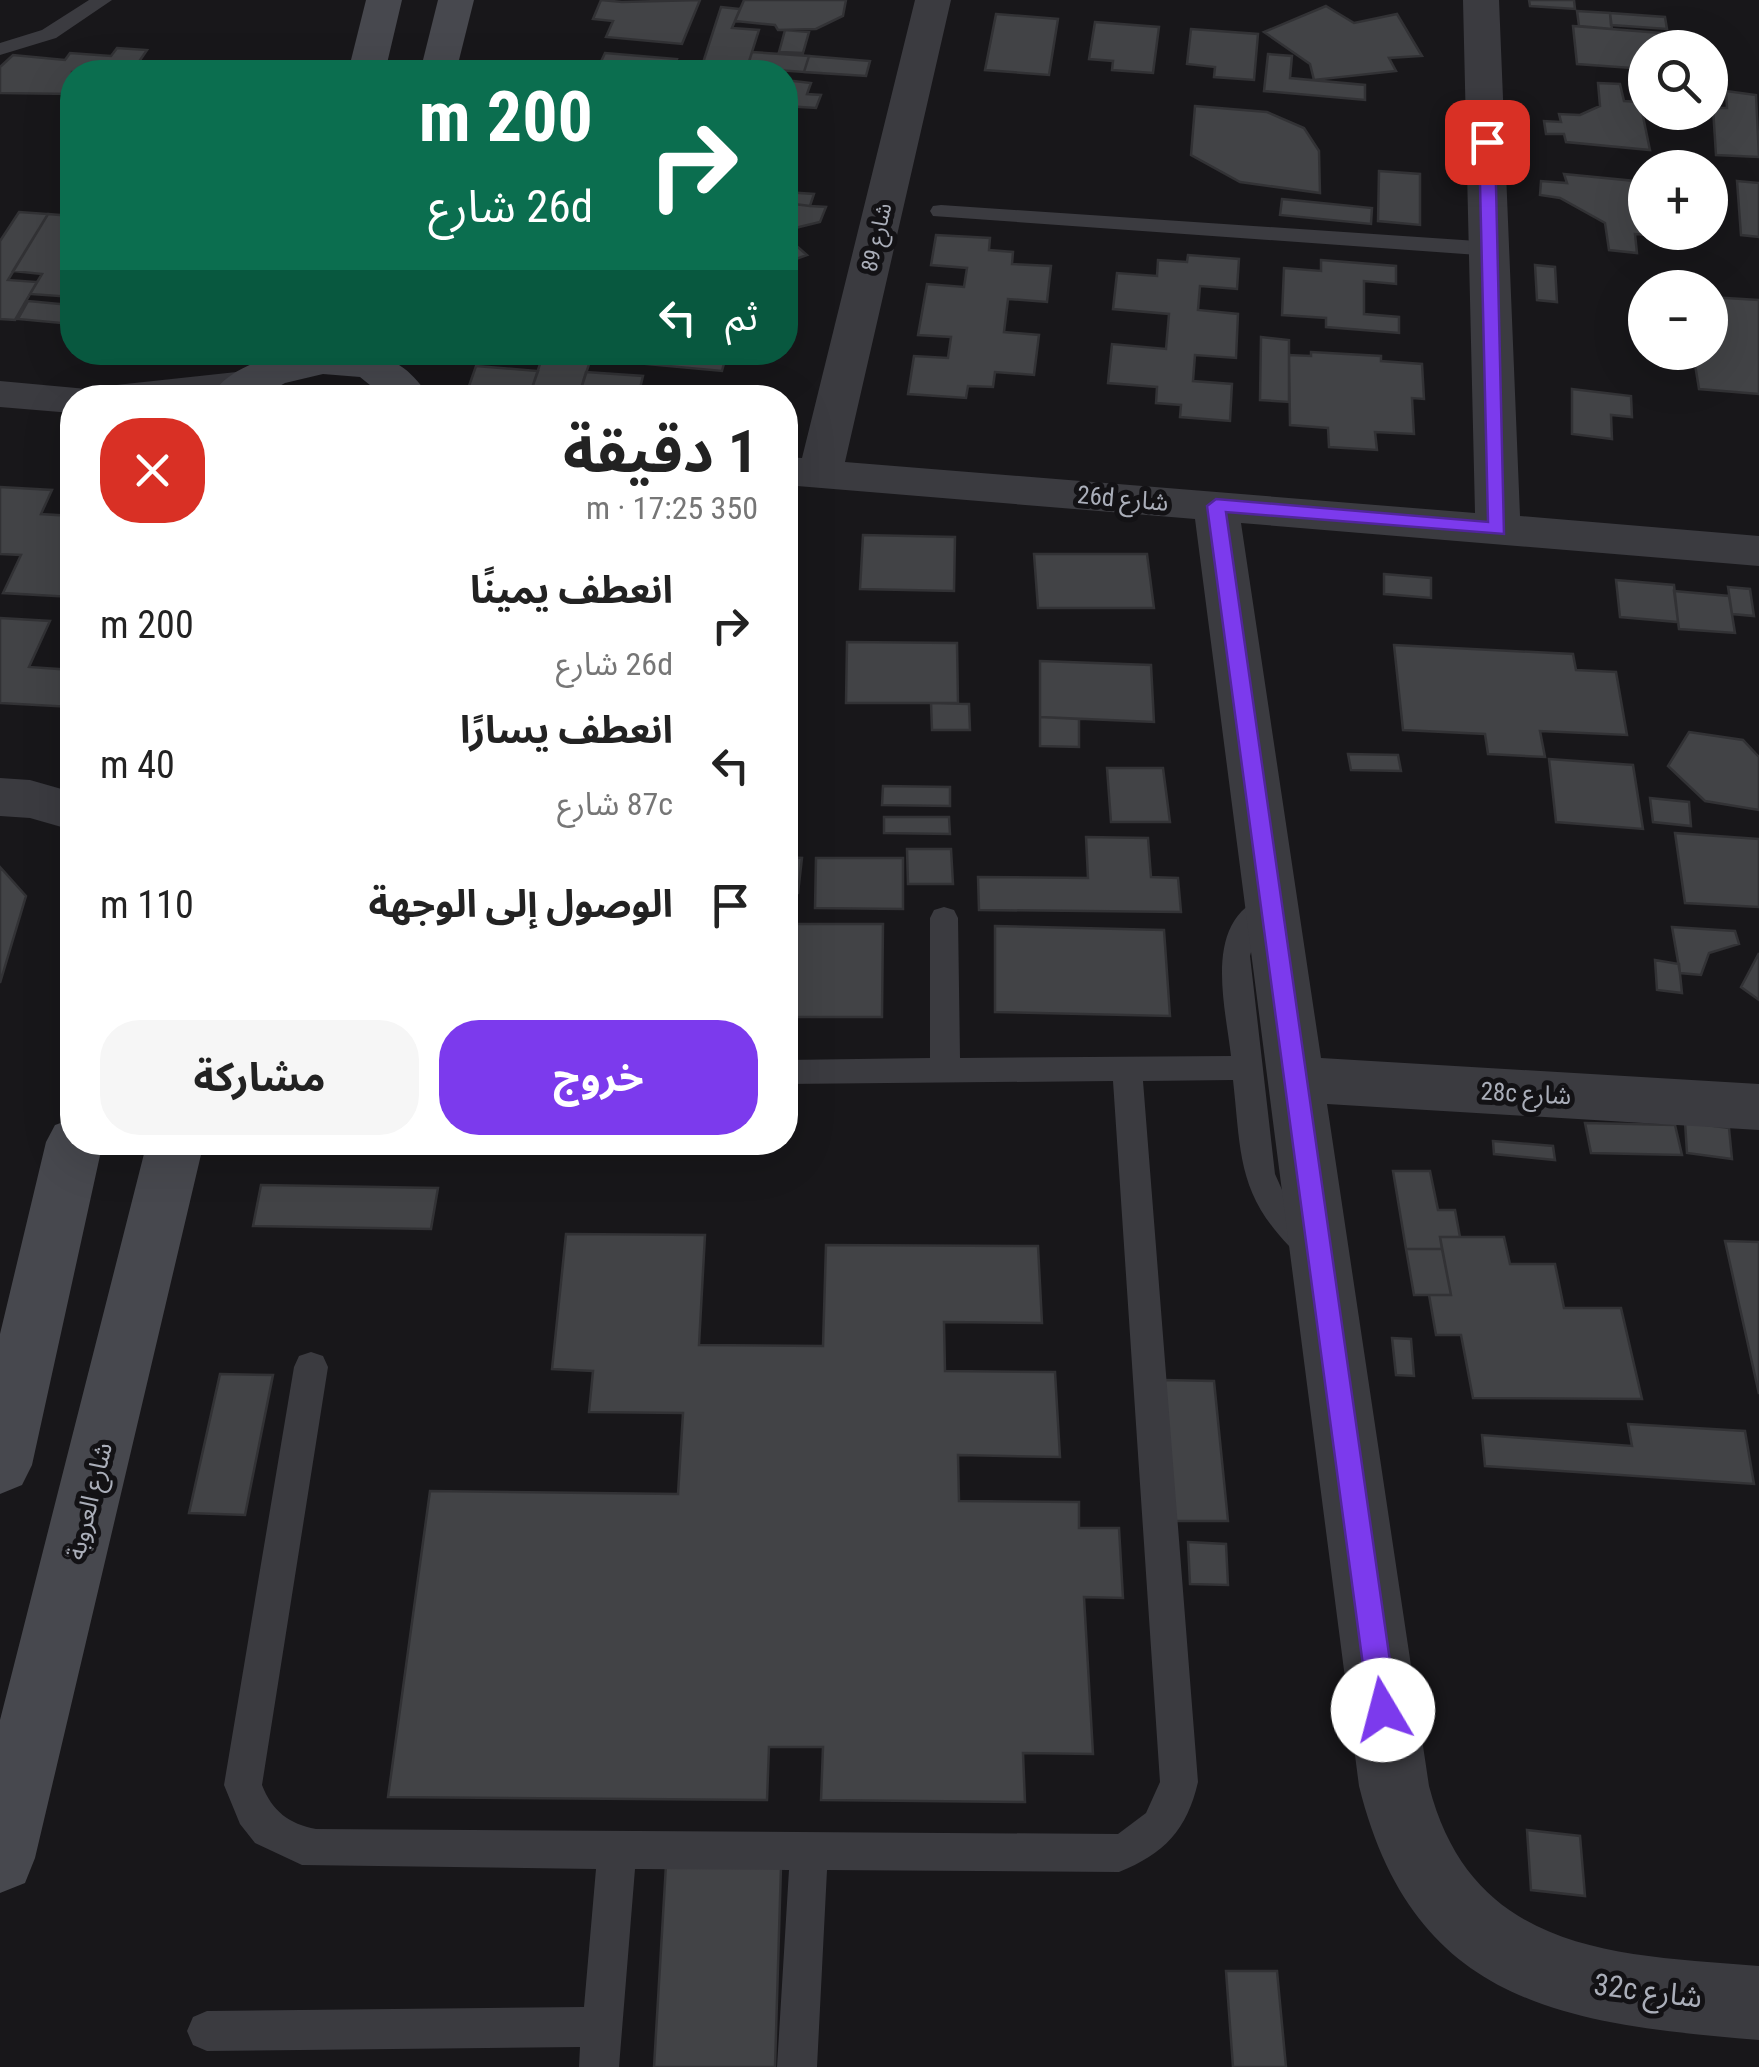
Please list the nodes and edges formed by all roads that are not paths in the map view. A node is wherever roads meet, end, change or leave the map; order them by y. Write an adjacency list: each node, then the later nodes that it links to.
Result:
1 (102, 0): 6 (lane)
2 (384, 0): 7 (main road)
3 (456, 0): 8 (main road)
4 (933, 0): 18 (street, شارع 89)
5 (1481, 0): 10 (street)
6 (0, 49)
7 (371, 60)
8 (441, 60)
9 (941, 211): 10 (lane)
10 (1492, 249): 20 (street)
11 (298, 365): 13 (main road)
12 (351, 365): 14 (main road)
13 (252, 378): 15 (street)
14 (401, 383)
15 (204, 385)
16 (0, 394): 17 (street)
17 (60, 400)
18 (802, 473): 19 (street, 26d شارع)
19 (1216, 506): 20 (street, 26d شارع); 26 (street, 32c شارع)
20 (1498, 529): 21 (street, 26d شارع)
21 (1759, 551)
22 (944, 918): 24 (lane)
23 (1127, 1069): 24 (lane); 26 (lane); 33 (lane)
24 (945, 1071): 25 (lane)
25 (798, 1072)
26 (1270, 1074): 27 (street, 28c شارع); 35 (street, 32c شارع)
27 (1759, 1107)
28 (72, 1155): 31 (main road)
29 (173, 1155): 34 (main road, شارع العروبة)
30 (311, 1367): 32 (lane)
31 (0, 1465)
32 (617, 1849): 33 (lane); 36 (lane)
33 (809, 1852): 39 (lane)
34 (0, 1858)
35 (1759, 2003)
36 (602, 2027): 37 (lane); 38 (lane)
37 (207, 2032)
38 (599, 2067)
39 (798, 2067)

